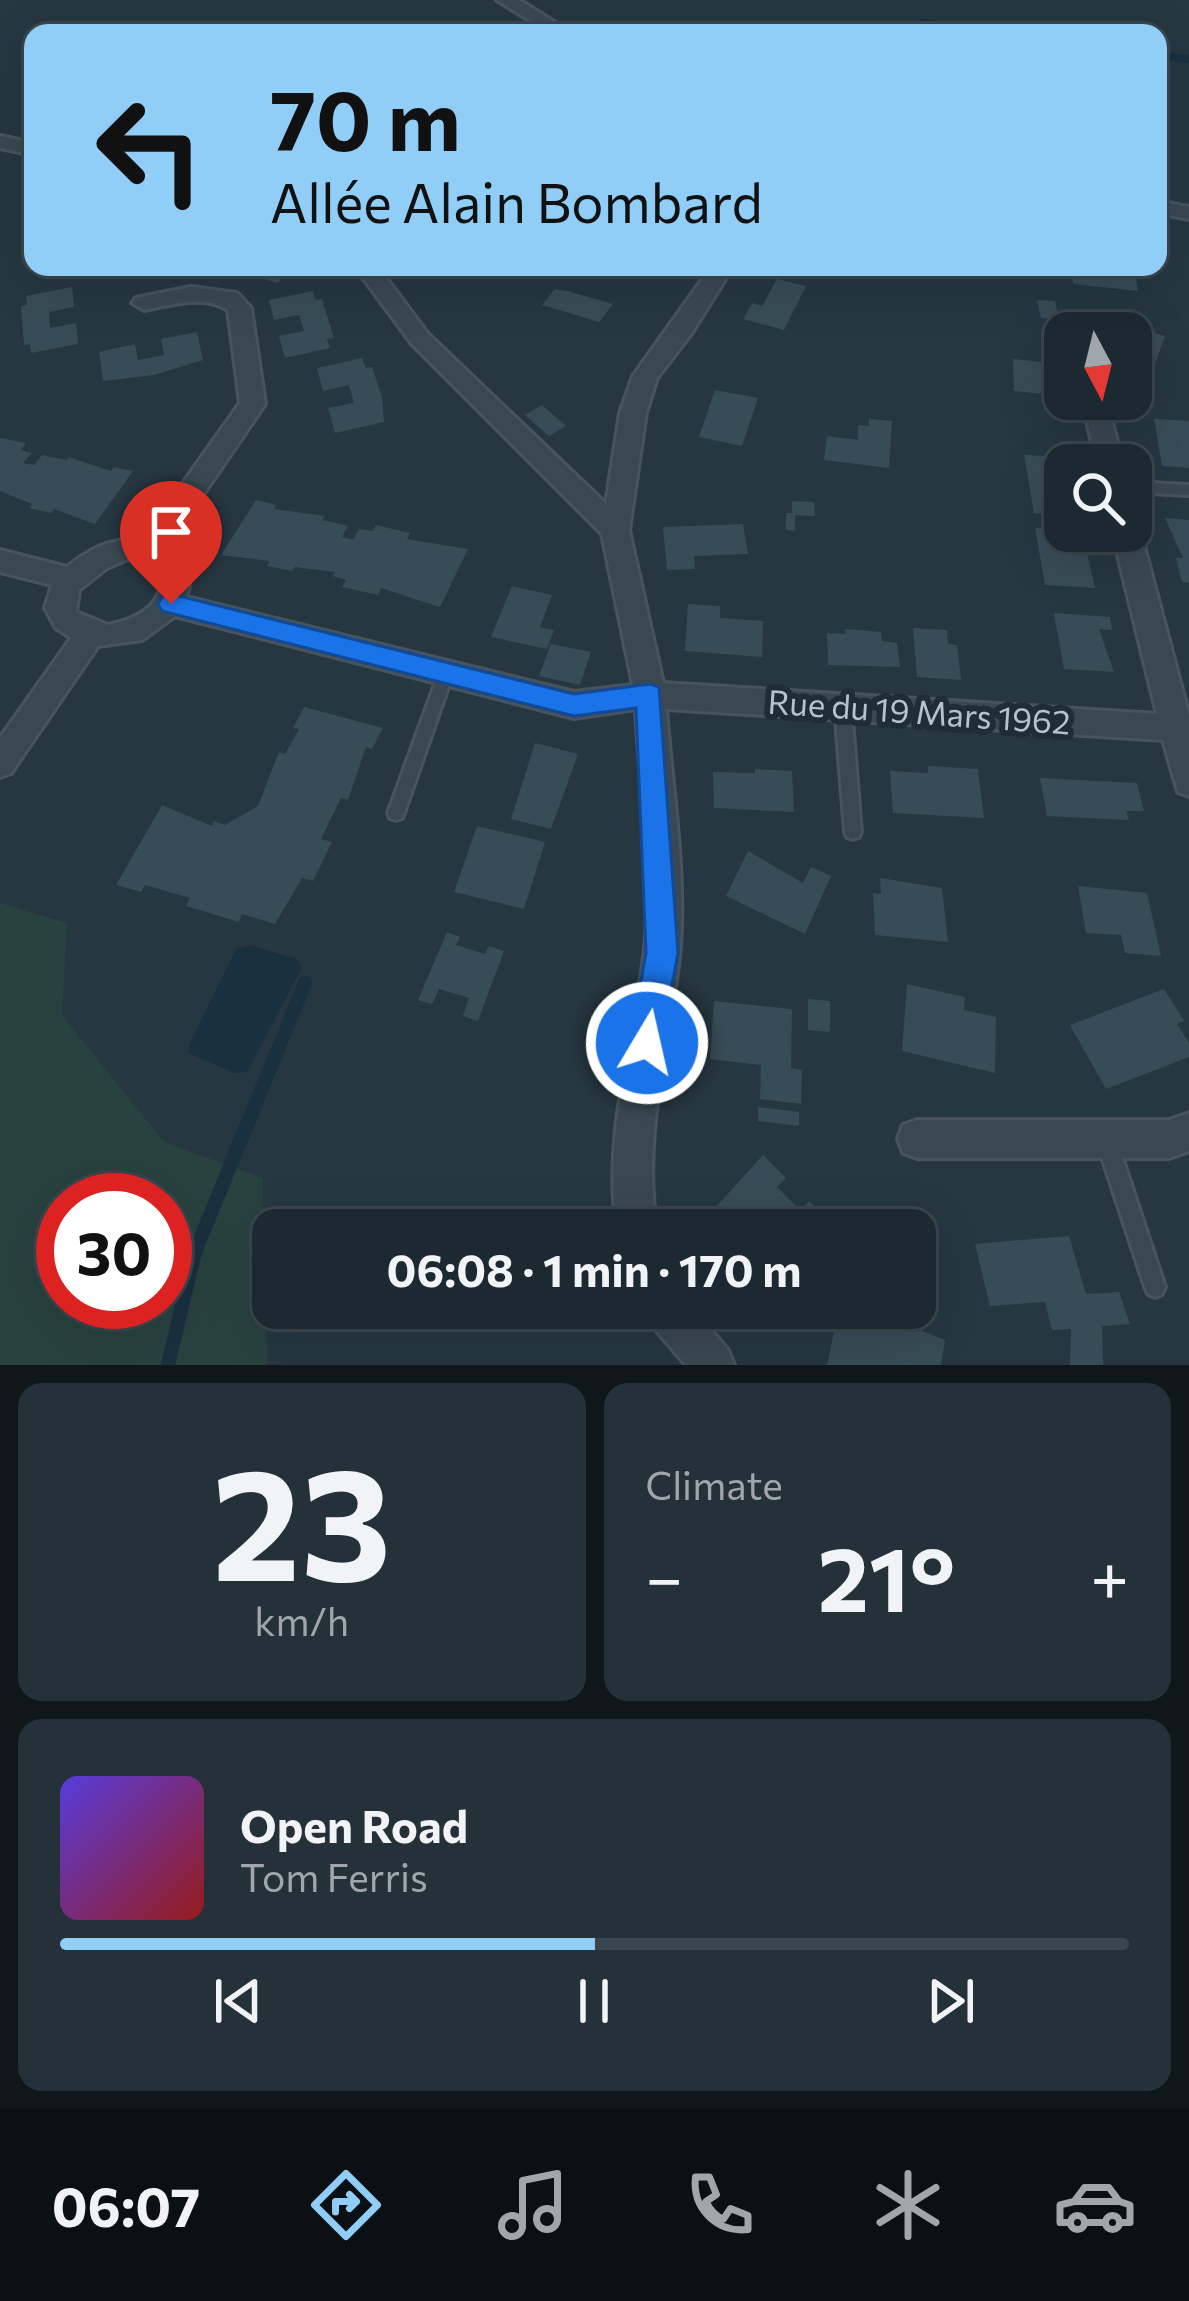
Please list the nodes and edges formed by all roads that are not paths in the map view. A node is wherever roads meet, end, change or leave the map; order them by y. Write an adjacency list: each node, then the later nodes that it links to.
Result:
1 (506, 0): 2 (street)
2 (547, 24)
3 (373, 276): 8 (street)
4 (716, 276): 8 (street)
5 (144, 303): 9 (street)
6 (1152, 488): 7 (lane)
7 (1189, 490)
8 (615, 530): 16 (street)
9 (150, 551): 12 (street); 13 (street)
10 (1132, 552): 18 (street)
11 (0, 561): 12 (street)
12 (70, 579): 14 (street)
13 (171, 604): 14 (street); 15 (street, Rue du 19 Mars 1962)
14 (90, 634): 19 (street)
15 (446, 673): 16 (street, Rue du 19 Mars 1962); 21 (lane)
16 (650, 695): 17 (street, Rue du 19 Mars 1962); 26 (street)
17 (843, 707): 18 (street, Rue du 19 Mars 1962); 22 (lane)
18 (1182, 729): 20 (street)
19 (0, 763)
20 (1189, 782)
21 (396, 813)
22 (853, 832)
23 (1189, 1132): 25 (street)
24 (917, 1139): 25 (street)
25 (1106, 1139): 27 (lane)
26 (634, 1209)
27 (1155, 1287)
28 (683, 1329): 29 (street)
29 (713, 1365)

